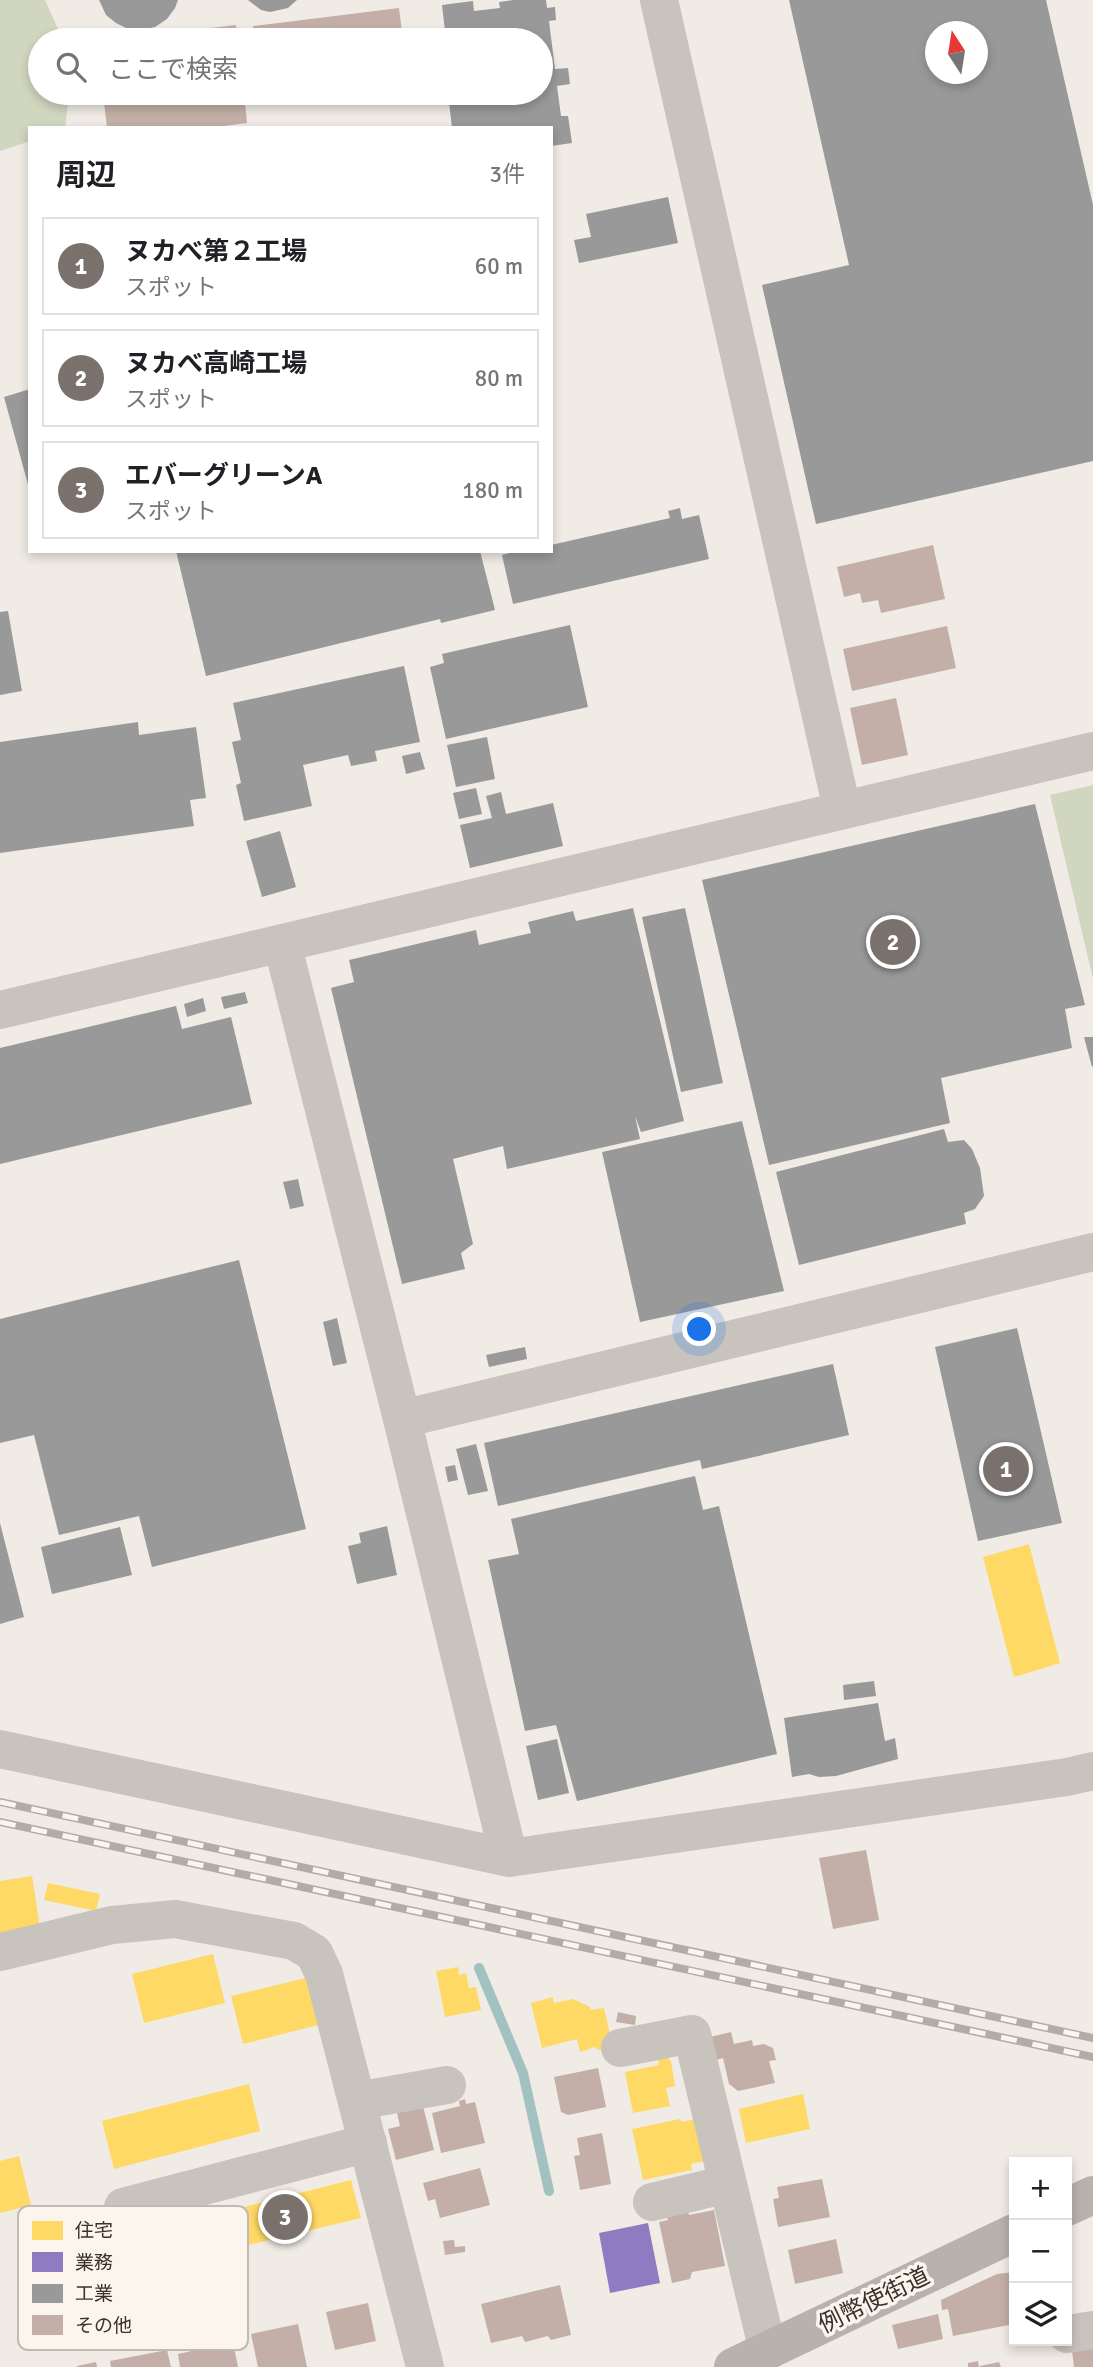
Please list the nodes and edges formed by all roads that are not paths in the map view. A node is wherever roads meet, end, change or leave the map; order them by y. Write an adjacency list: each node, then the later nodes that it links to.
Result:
1 (659, 0): 3 (street)
2 (1093, 751): 3 (street)
3 (842, 809): 4 (street)
4 (282, 943): 5 (street); 7 (street)
5 (0, 1010)
6 (1093, 1252): 7 (street)
7 (402, 1419): 10 (street)
8 (0, 1749): 10 (street)
9 (1093, 1771): 10 (street)
10 (509, 1858)
11 (0, 1952): 14 (street)
12 (620, 2048): 16 (street)
13 (447, 2085): 14 (street)
14 (357, 2101): 15 (street)
15 (368, 2143): 20 (street); 25 (street)
16 (728, 2184): 18 (street); 24 (street)
17 (1093, 2195): 19 (main road)
18 (652, 2202)
19 (1072, 2205)
20 (127, 2206)
21 (1009, 2234): 24 (main road, 例幣使街道)
22 (1093, 2330): 23 (street)
23 (1072, 2333)
24 (768, 2351): 26 (main road, 例幣使街道)
25 (423, 2366)
26 (733, 2367)

